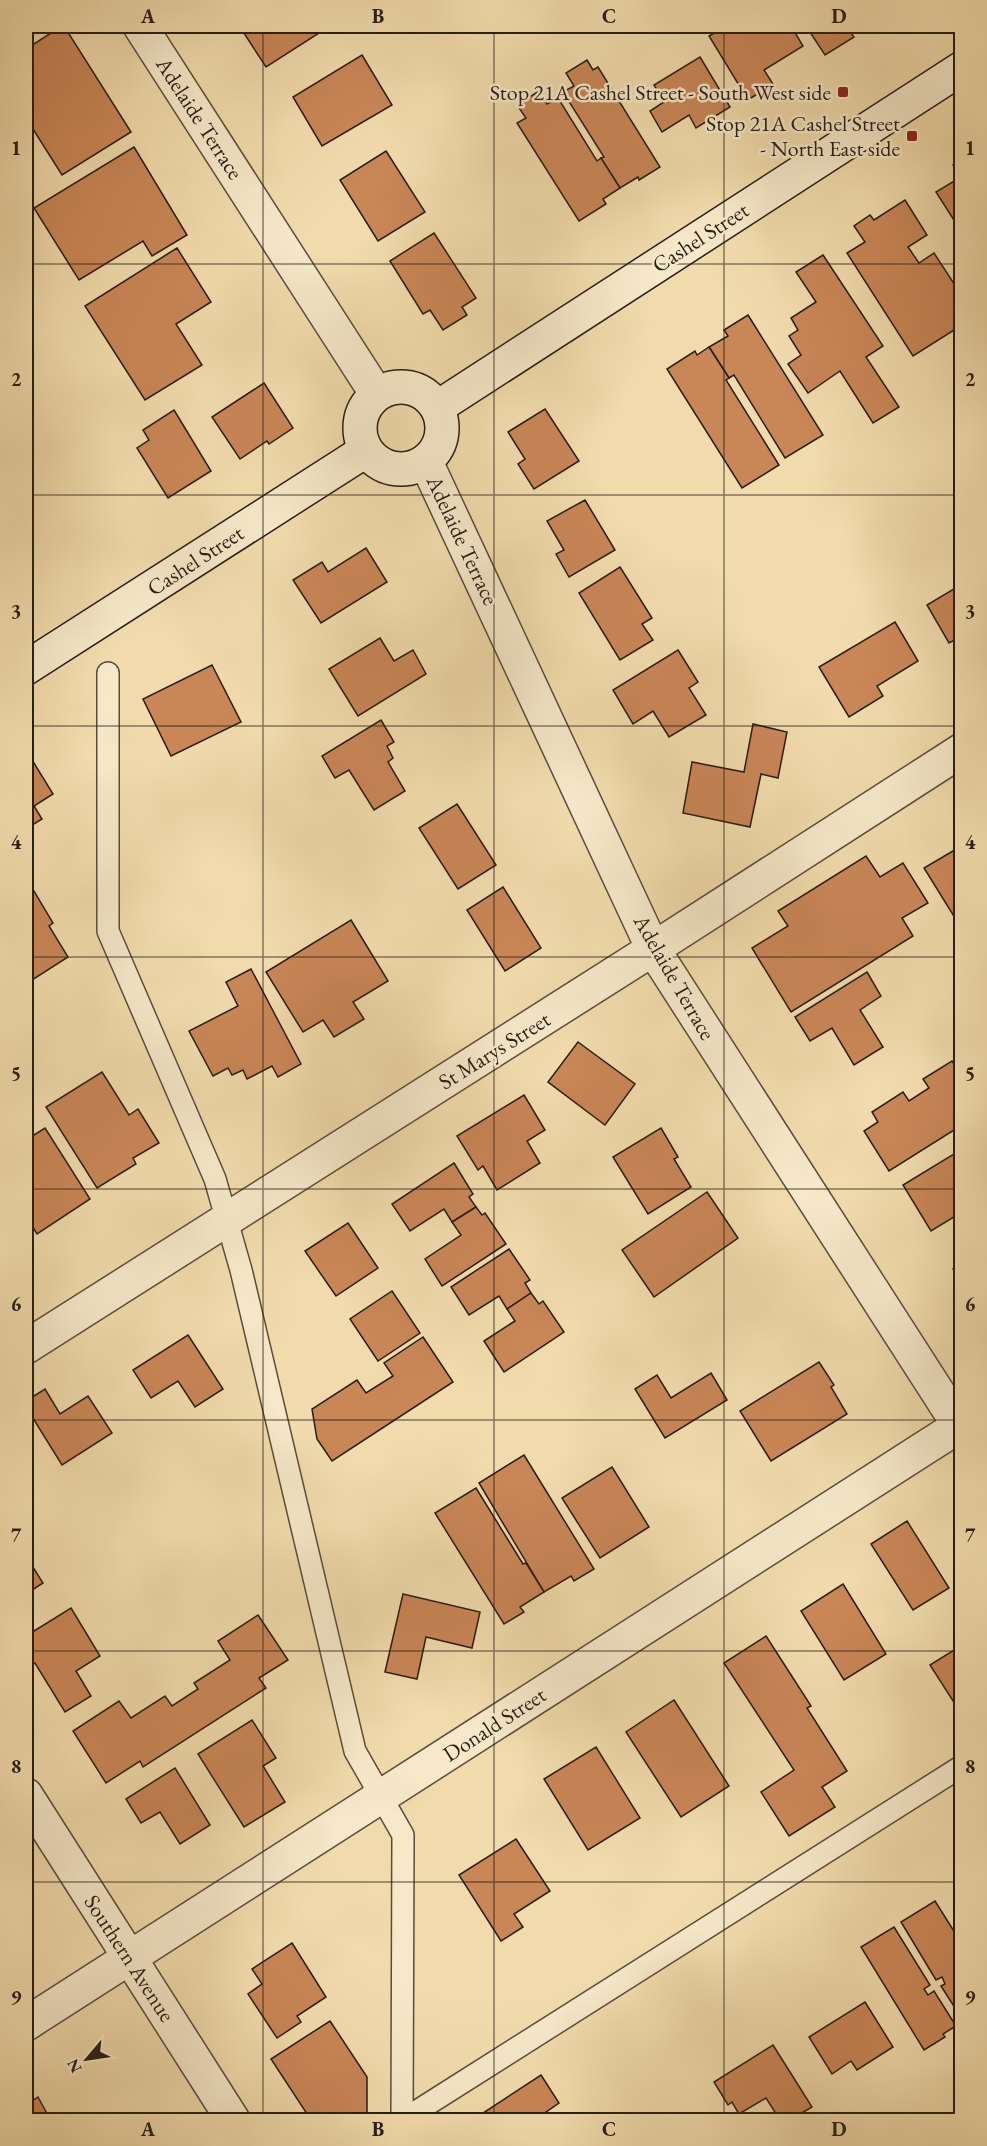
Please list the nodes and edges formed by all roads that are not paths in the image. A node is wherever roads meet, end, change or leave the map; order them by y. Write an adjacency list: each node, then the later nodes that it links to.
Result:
1 (140, 26): 3 (street, Adelaide Terrace)
2 (962, 68): 4 (street, Cashel Street)
3 (376, 393): 4 (street); 5 (street)
4 (438, 407): 6 (street)
5 (365, 452): 6 (street); 7 (street, Cashel Street)
6 (426, 462): 10 (street, Adelaide Terrace)
7 (26, 668)
8 (108, 673): 11 (lane)
9 (962, 750): 10 (street, St Marys Street)
10 (653, 950): 11 (street, St Marys Street); 13 (street, Adelaide Terrace)
11 (228, 1220): 12 (street, St Marys Street); 16 (lane)
12 (26, 1347)
13 (961, 1427): 16 (street, Donald Street)
14 (962, 1766): 20 (lane)
15 (26, 1795): 17 (street, Southern Avenue)
16 (381, 1796): 17 (street, Donald Street); 20 (lane)
17 (130, 1958): 18 (street, Donald Street); 19 (street, Southern Avenue)
18 (26, 2024)
19 (233, 2121)
20 (402, 2121)

